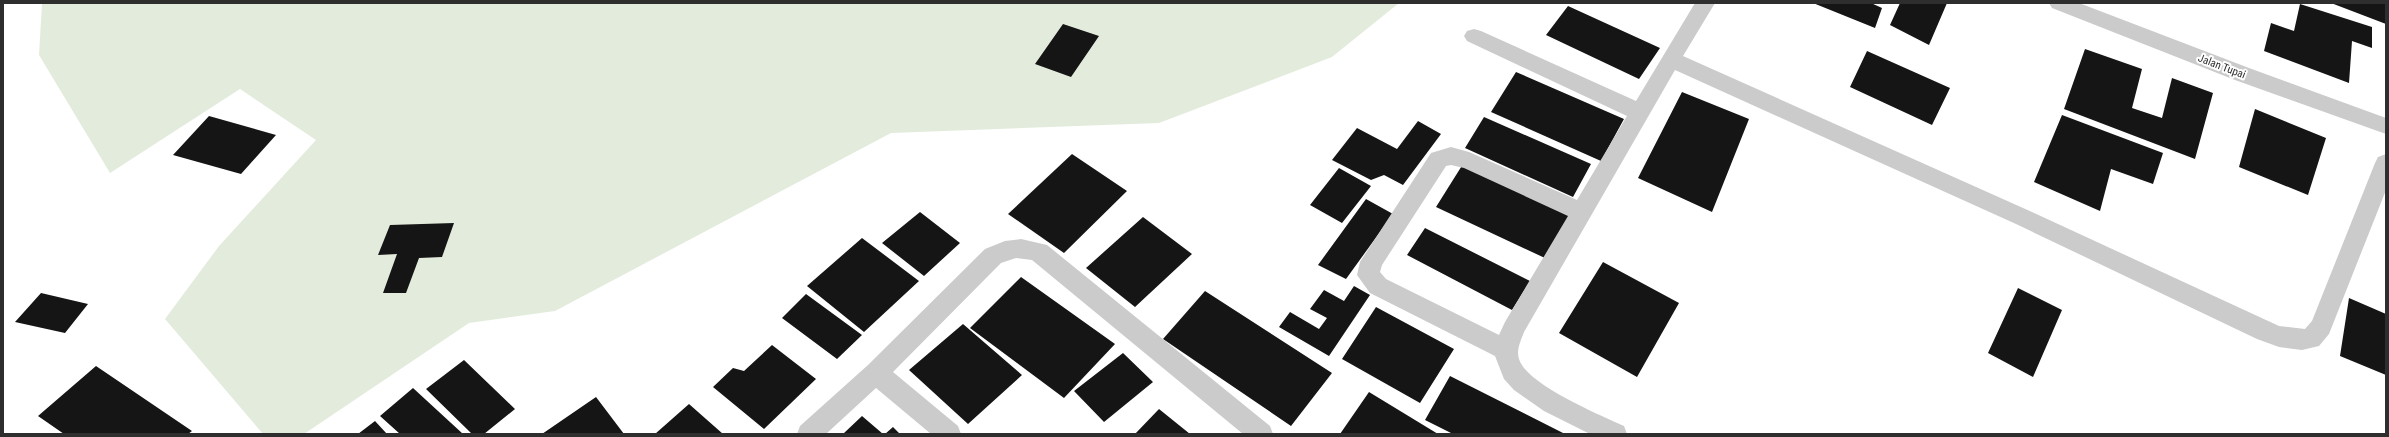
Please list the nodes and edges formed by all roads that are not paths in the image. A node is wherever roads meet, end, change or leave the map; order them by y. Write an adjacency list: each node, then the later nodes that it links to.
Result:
1 (1705, 3): 4 (street)
2 (2072, 5): 6 (street, Jalan Tupai)
3 (1474, 36): 5 (street)
4 (1671, 59): 5 (street); 7 (street)
5 (1639, 112): 8 (street)
6 (2386, 126)
7 (2386, 163)
8 (1580, 212): 9 (street); 9 (street)
9 (1506, 350): 14 (street)
10 (876, 373): 11 (street); 12 (street); 13 (street)
11 (810, 434)
12 (949, 434)
13 (1261, 434)
14 (1615, 434)

